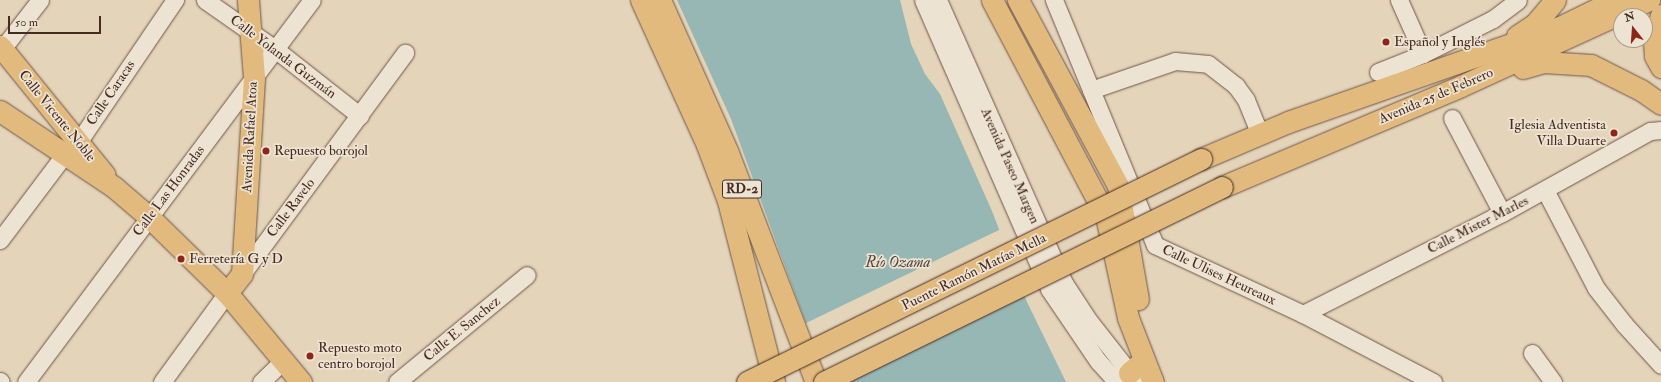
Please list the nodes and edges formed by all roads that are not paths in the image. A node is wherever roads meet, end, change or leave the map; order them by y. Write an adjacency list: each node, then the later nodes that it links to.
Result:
1 (40, 0): 20 (street)
2 (175, 0): 36 (street, Calle Caracas)
3 (205, 0): 19 (street, Calle Yolanda Guzmán)
4 (248, 0): 19 (main road, Avenida Rafael Atoa)
5 (312, 0): 21 (street, Calle Las Honradas)
6 (641, 0): 55 (main road, RD-2)
7 (660, 0): 56 (main road, RD-2)
8 (923, 0): 48 (street, Avenida Paseo Margen)
9 (938, 0): 48 (street, Avenida Paseo Margen)
10 (992, 0): 48 (main road)
11 (1018, 0): 59 (main road)
12 (1054, 0): 29 (street, Calle Ulises Heureaux)
13 (1399, 0): 23 (street)
14 (1518, 0): 23 (street)
15 (1556, 0): 24 (main road)
16 (1614, 0): 24 (main road, Avenida 25 de Febrero)
17 (1649, 0): 28 (main road, Avenida 25 de Febrero)
18 (1661, 15): 25 (main road)
19 (250, 32): 21 (street, Calle Yolanda Guzmán); 27 (main road, Avenida Rafael Atoa)
20 (1, 47): 36 (main road, Calle Vicente Noble)
21 (275, 49): 27 (street, Calle Las Honradas); 32 (street, Calle Yolanda Guzmán)
22 (405, 53): 32 (street, Calle Ravelo)
23 (1423, 54): 26 (street)
24 (1474, 59): 35 (main road, Avenida 25 de Febrero)
25 (1661, 67)
26 (1378, 72)
27 (254, 77): 40 (street, Calle Las Honradas); 42 (main road, Avenida Rafael Atoa)
28 (1461, 86): 30 (main road); 57 (main road, Avenida 25 de Febrero, bridge)
29 (1091, 90): 35 (street); 45 (street, Calle Ulises Heureaux)
30 (1661, 104)
31 (0, 111): 36 (main road)
32 (360, 116): 42 (street, Calle Ravelo)
33 (1452, 118): 39 (street)
34 (1656, 130): 38 (street, Calle Mister Marles)
35 (1260, 134): 37 (main road, Avenida 25 de Febrero)
36 (72, 148): 40 (main road); 41 (street, Calle Caracas)
37 (1201, 159): 54 (main road, Puente Ramón Matías Mella, bridge)
38 (1545, 190): 39 (street, Calle Mister Marles); 47 (street)
39 (1502, 213): 45 (street, Calle Mister Marles)
40 (149, 217): 44 (main road); 50 (street, Calle Las Honradas)
41 (0, 240)
42 (242, 274): 44 (main road, Calle Ravelo)
43 (527, 275): 53 (street, Calle E. Sanchez)
44 (227, 293): 49 (main road); 51 (street, Calle Ravelo)
45 (1303, 314): 60 (street, Calle Ulises Heureaux)
46 (1532, 353): 61 (street)
47 (1661, 365)
48 (1131, 374): 58 (main road)
49 (297, 375): 52 (street)
50 (26, 382)
51 (162, 382)
52 (261, 382)
53 (398, 382)
54 (747, 382)
55 (774, 382)
56 (816, 382)
57 (824, 382)
58 (1153, 382)
59 (1168, 382)
60 (1433, 382)
61 (1553, 382)

